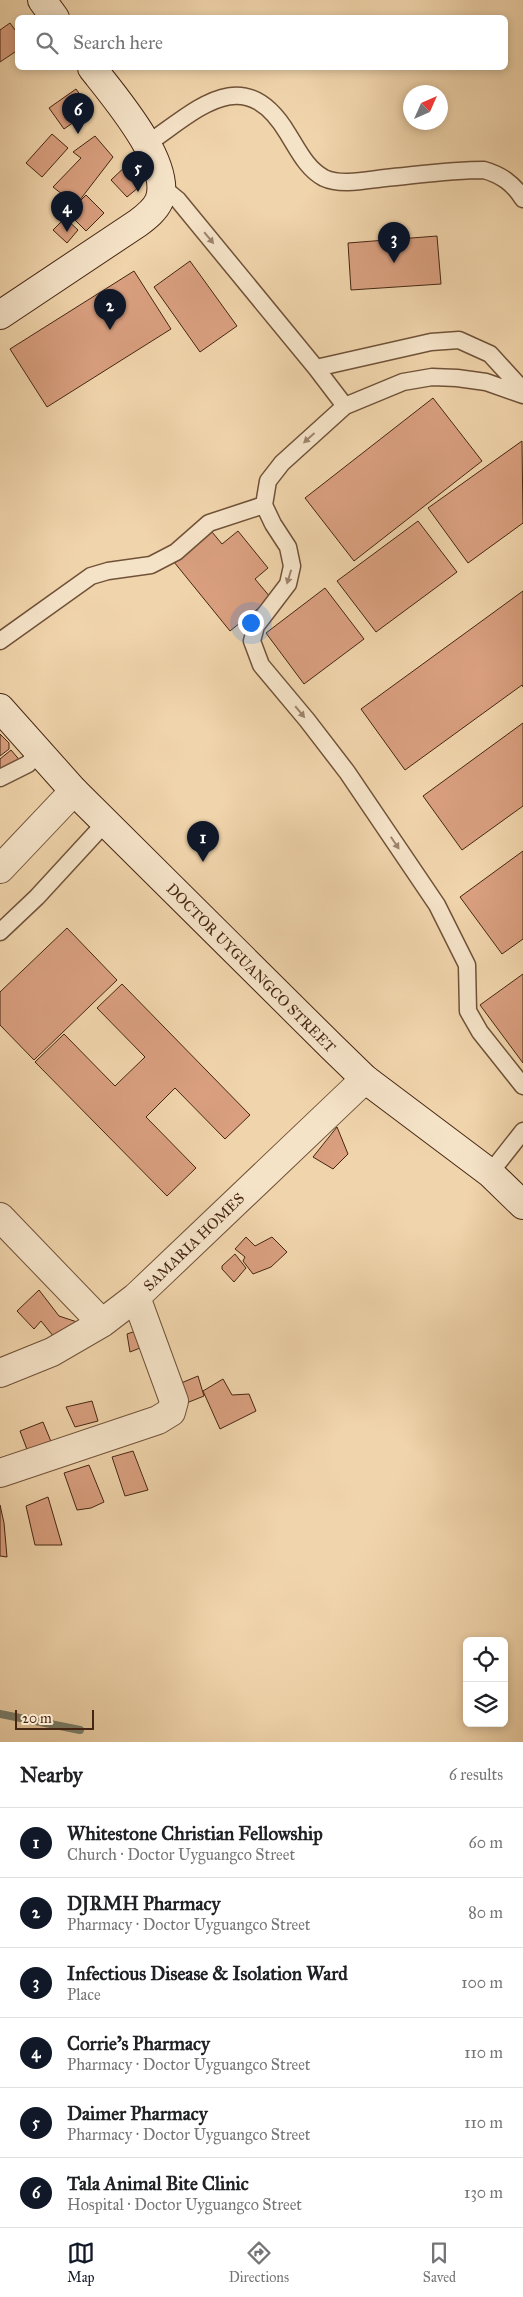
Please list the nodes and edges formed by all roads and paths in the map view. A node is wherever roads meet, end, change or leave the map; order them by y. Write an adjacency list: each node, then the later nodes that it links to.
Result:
1 (42, 0): 2 (main road)
2 (53, 15)
3 (93, 70): 4 (main road)
4 (147, 144): 5 (main road); 6 (lane)
5 (161, 186): 7 (main road); 8 (lane, one-way to 8)
6 (523, 199)
7 (0, 315)
8 (316, 368): 9 (lane); 11 (lane)
9 (523, 390)
10 (523, 396): 11 (lane)
11 (345, 406): 12 (lane, one-way to 12)
12 (264, 505): 13 (lane); 22 (lane, one-way to 22)
13 (0, 641)
14 (0, 708): 15 (main road, DOCTOR UYGUANGCO STREET)
15 (39, 751): 16 (lane); 17 (main road, DOCTOR UYGUANGCO STREET)
16 (0, 778)
17 (74, 790): 18 (main road, DOCTOR UYGUANGCO STREET); 19 (main road)
18 (106, 822): 20 (lane); 21 (main road, DOCTOR UYGUANGCO STREET)
19 (0, 869)
20 (0, 932)
21 (366, 1078): 24 (main road, DOCTOR UYGUANGCO STREET); 27 (main road, SAMARIA HOMES)
22 (523, 1086)
23 (523, 1131): 24 (lane)
24 (490, 1173): 25 (main road, DOCTOR UYGUANGCO STREET)
25 (523, 1205)
26 (0, 1217): 28 (main road)
27 (136, 1297): 28 (main road, SAMARIA HOMES); 30 (main road)
28 (102, 1323): 29 (main road, SAMARIA HOMES)
29 (2, 1369)
30 (0, 1474)

